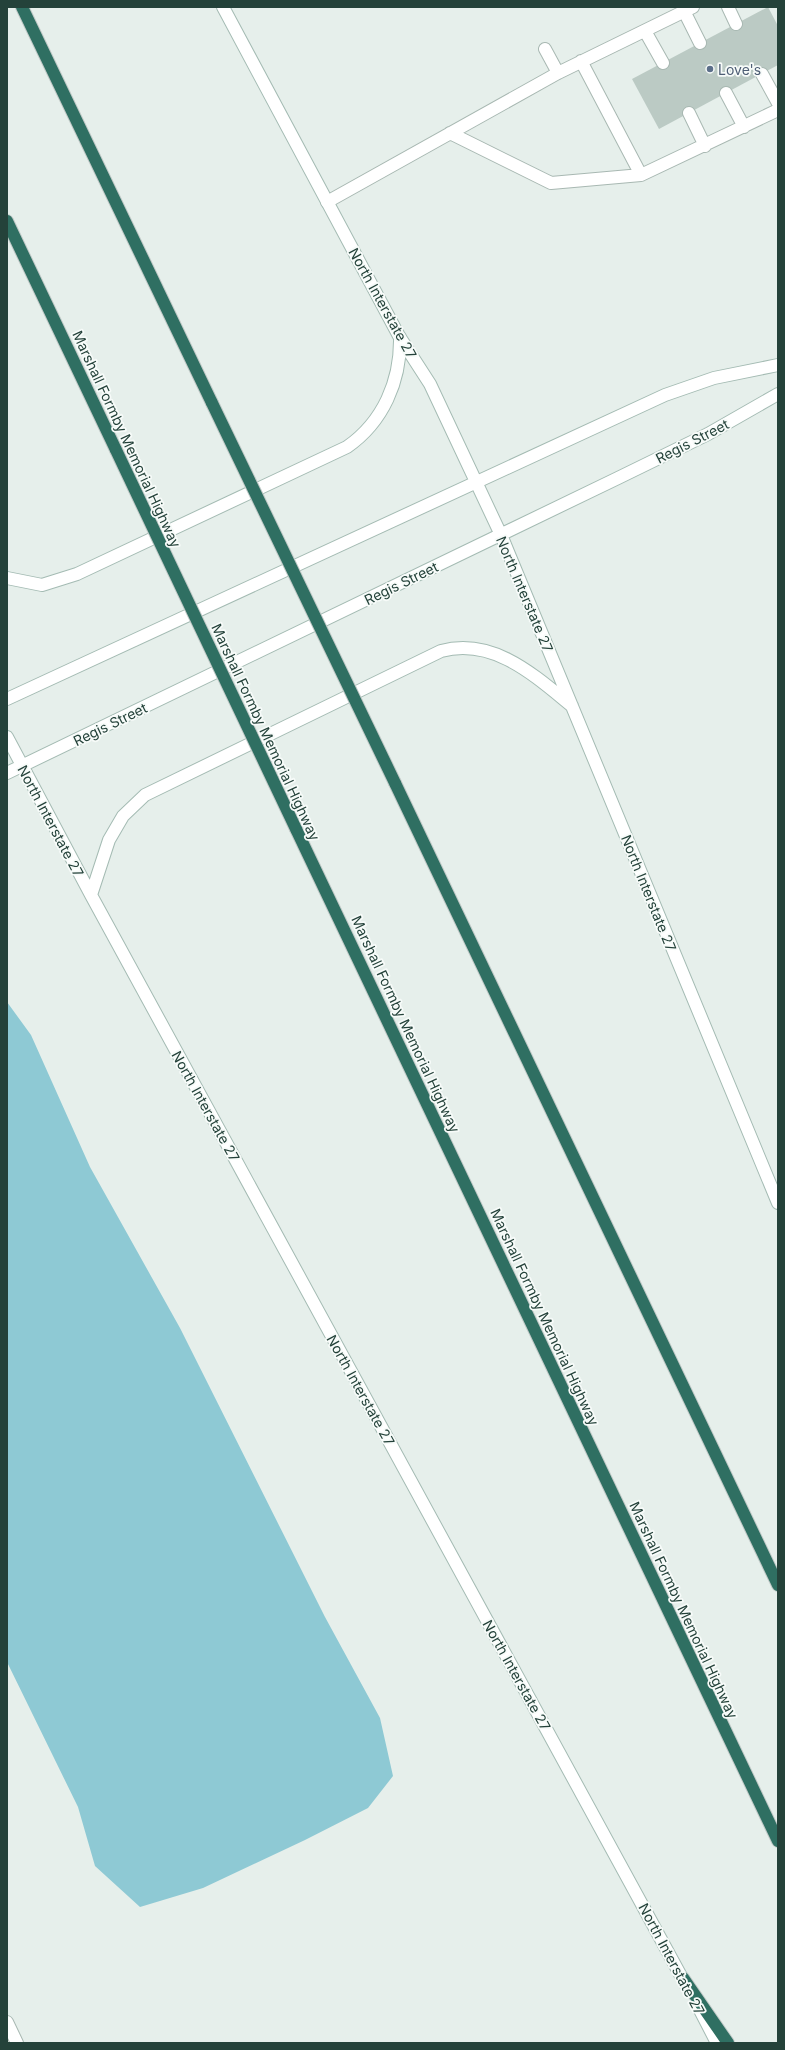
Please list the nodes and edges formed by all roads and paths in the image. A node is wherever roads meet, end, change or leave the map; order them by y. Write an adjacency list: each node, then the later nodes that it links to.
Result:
1 (22, 7): 36 (highway, bridge)
2 (223, 7): 21 (main road, North Interstate 27)
3 (728, 7): 5 (main road)
4 (689, 9): 6 (main road); 7 (main road)
5 (736, 24)
6 (645, 31): 9 (main road); 10 (main road)
7 (700, 43)
8 (545, 48): 11 (main road)
9 (581, 61): 11 (main road); 20 (main road)
10 (663, 63)
11 (558, 73): 18 (main road)
12 (762, 74): 14 (main road)
13 (726, 93): 17 (main road)
14 (778, 103)
15 (778, 110): 17 (main road)
16 (689, 113): 19 (main road)
17 (744, 127): 19 (main road)
18 (450, 133): 20 (main road); 21 (main road)
19 (705, 146): 20 (main road)
20 (641, 175)
21 (328, 202): 23 (main road, North Interstate 27)
22 (7, 221): 37 (highway, Marshall Formby Memorial Highway, bridge)
23 (400, 336): 26 (main road, North Interstate 27); 28 (main road)
24 (778, 365): 26 (main road)
25 (778, 394): 27 (main road, Regis Street)
26 (477, 482): 27 (main road, North Interstate 27); 29 (main road)
27 (501, 535): 30 (main road, North Interstate 27); 32 (main road, Regis Street)
28 (7, 578)
29 (7, 699)
30 (573, 707): 34 (main road); 35 (main road, North Interstate 27)
31 (7, 737): 32 (main road, North Interstate 27)
32 (22, 766): 33 (main road, Regis Street); 34 (main road, North Interstate 27)
33 (7, 773)
34 (91, 895): 38 (main road, North Interstate 27)
35 (778, 1203)
36 (778, 1585)
37 (778, 1841)
38 (683, 1978): 41 (main road, North Interstate 27); 42 (highway)
39 (7, 2022): 40 (main road)
40 (17, 2043)
41 (717, 2043)
42 (728, 2043)

